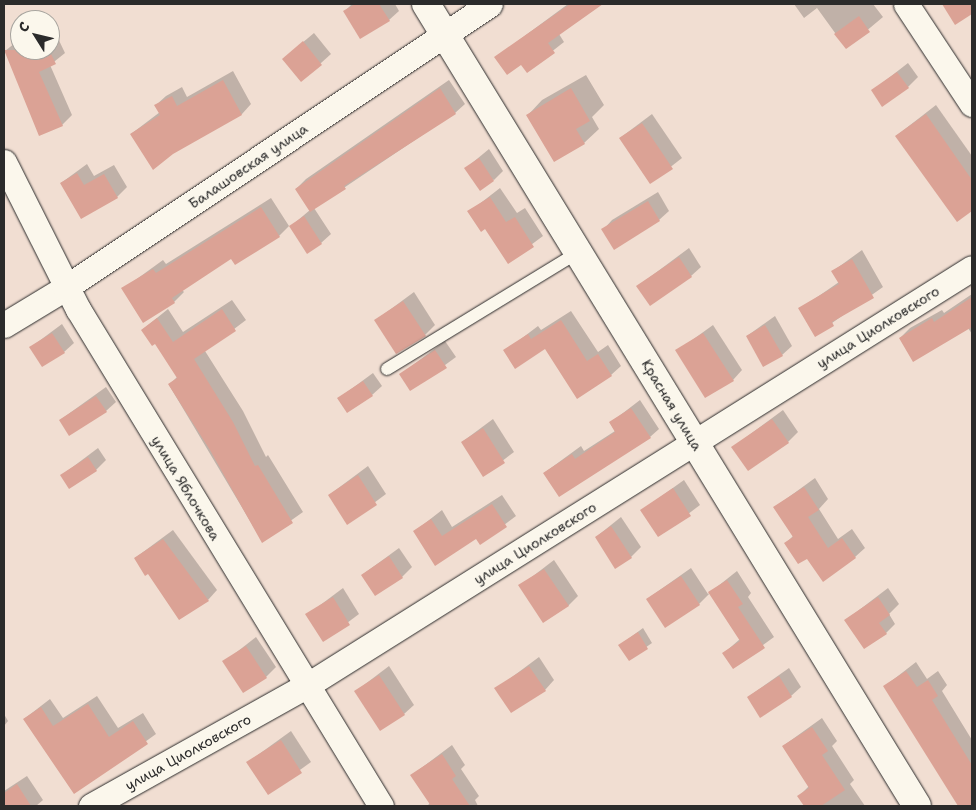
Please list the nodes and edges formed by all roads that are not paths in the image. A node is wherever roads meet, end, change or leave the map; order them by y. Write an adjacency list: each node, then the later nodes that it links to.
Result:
1 (426, 4): 4 (main road, Красная улица)
2 (490, 4): 4 (street, Балашовская улица)
3 (906, 4): 5 (street)
4 (444, 34): 7 (main road, Красная улица); 9 (street, Балашовская улица)
5 (972, 104)
6 (4, 162): 9 (street, улица Яблочкова)
7 (579, 252): 11 (lane); 12 (main road, Красная улица)
8 (972, 268): 12 (street, улица Циолковского)
9 (65, 288): 10 (street, Балашовская улица); 13 (street, улица Яблочкова)
10 (4, 325)
11 (387, 369)
12 (695, 442): 13 (street, улица Циолковского); 16 (main road, Красная улица)
13 (306, 686): 14 (street, улица Циолковского); 15 (street, улица Яблочкова)
14 (91, 806)
15 (381, 806)
16 (917, 806)

